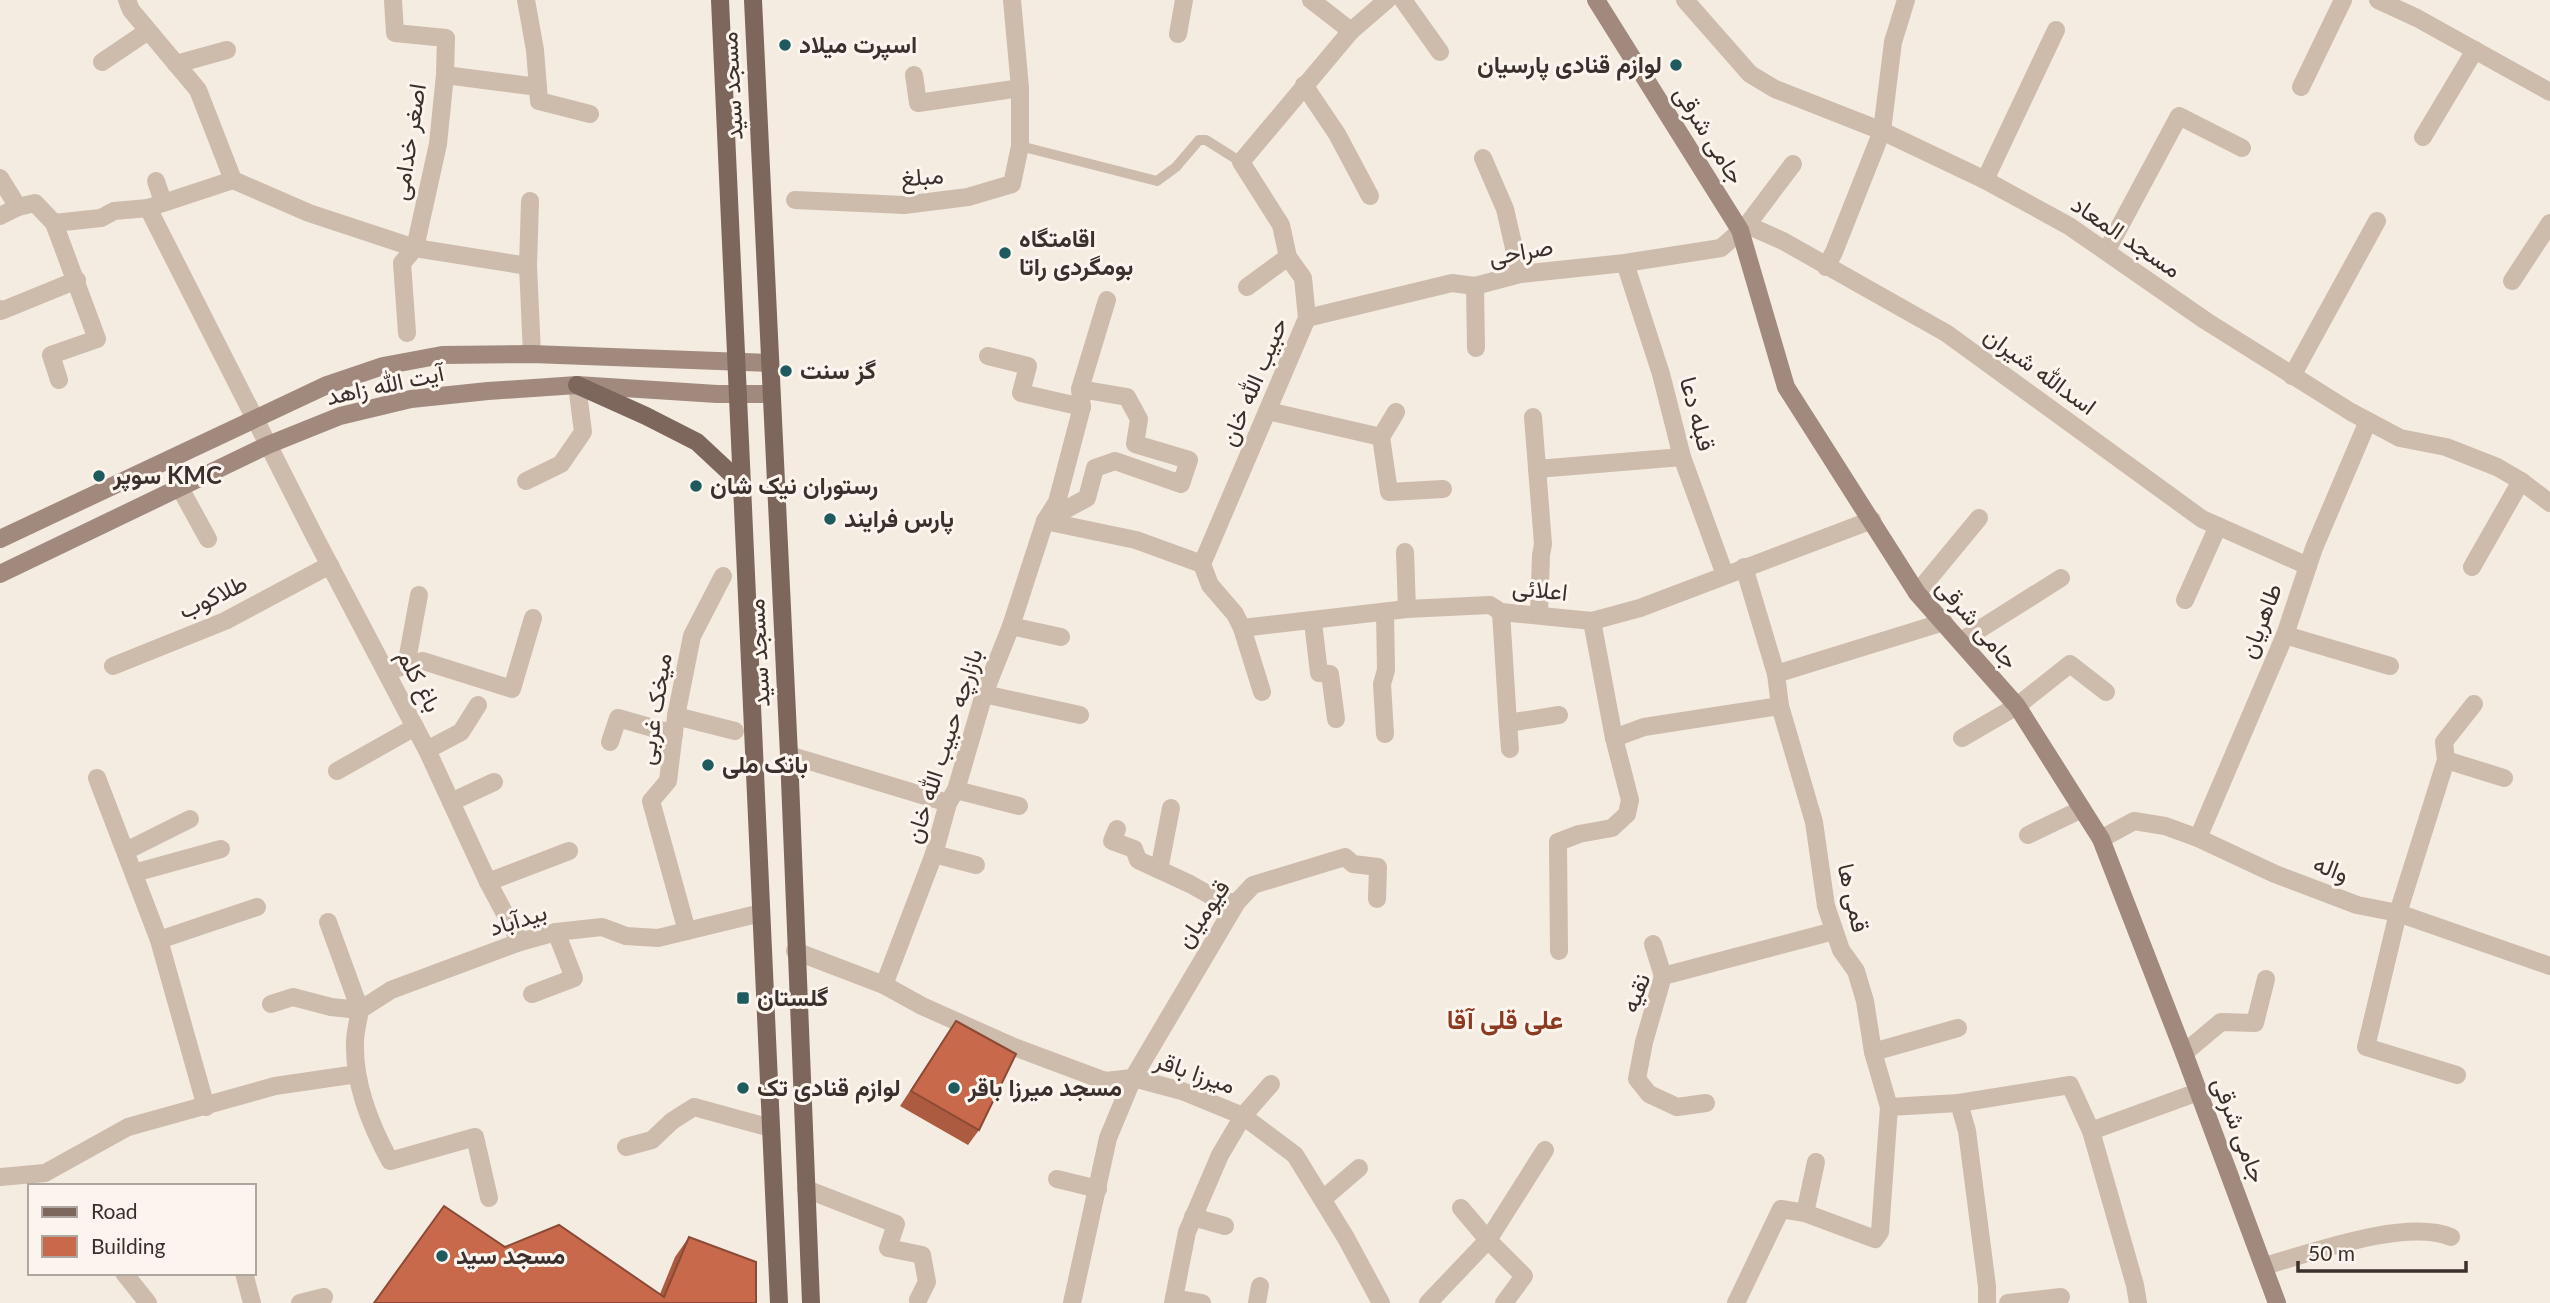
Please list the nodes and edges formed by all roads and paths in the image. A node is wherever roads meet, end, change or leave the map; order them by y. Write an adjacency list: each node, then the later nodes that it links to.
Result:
1 (127, 0): 17 (street)
2 (526, 0): 28 (street)
3 (720, 0): 72 (main road, مسجد سید)
4 (753, 0): 73 (main road, مسجد سید)
5 (1012, 0): 30 (street)
6 (1184, 0): 19 (street)
7 (1311, 0): 18 (street)
8 (1387, 0): 18 (street)
9 (1403, 0): 22 (street)
10 (1596, 0): 53 (main road, جامی شرقی)
11 (1685, 0): 33 (street, مسجد المعاد)
12 (1906, 0): 33 (street)
13 (2343, 0): 29 (street)
14 (2378, 0): 21 (street)
15 (393, 1): 25 (street, اصغر خدامی)
16 (2056, 30): 42 (street)
17 (148, 31): 23 (street); 24 (street)
18 (1351, 31): 27 (street)
19 (1178, 34)
20 (227, 50): 24 (street)
21 (2475, 50): 31 (street); 34 (street)
22 (1440, 52)
23 (102, 62)
24 (176, 64): 41 (street)
25 (445, 75): 28 (street); 54 (street, اصغر خدامی)
26 (914, 75): 30 (street)
27 (1304, 85): 38 (street); 44 (street)
28 (538, 87): 32 (street)
29 (2301, 87)
30 (1020, 88): 35 (street)
31 (2550, 92)
32 (590, 114)
33 (1882, 131): 42 (street, مسجد المعاد); 59 (street)
34 (2423, 137)
35 (1020, 146): 38 (lane); 45 (street, مبلغ)
36 (2242, 148): 55 (street)
37 (1482, 158): 60 (street)
38 (1241, 162): 56 (street, حبیب الله خان)
39 (1793, 164): 53 (street, صراحی)
40 (0, 178): 48 (street)
41 (233, 180): 47 (street); 54 (street)
42 (1985, 180): 55 (street, مسجد المعاد)
43 (156, 181): 47 (street)
44 (1370, 196)
45 (795, 200)
46 (530, 201): 58 (street)
47 (155, 205): 51 (street); 83 (street)
48 (18, 207): 49 (street); 51 (street)
49 (0, 216)
50 (2377, 221): 74 (street)
51 (54, 223): 61 (street)
52 (2550, 223): 62 (street)
53 (1743, 228): 57 (street, صراحی); 59 (street, اسدالله شیران); 96 (main road, جامی شرقی)
54 (415, 248): 58 (street); 68 (street, اصغر خدامی)
55 (2107, 250): 74 (street, مسجد المعاد)
56 (1288, 257): 64 (street); 67 (street, حبیب الله خان)
57 (1625, 263): 60 (street, صراحی); 87 (street, قبله دعا)
58 (528, 266): 70 (street)
59 (1826, 267): 98 (street, اسدالله شیران)
60 (1520, 274): 63 (street, صراحی)
61 (77, 281): 66 (street); 75 (street)
62 (2512, 281)
63 (1475, 286): 67 (street, صراحی); 69 (street)
64 (1247, 287)
65 (1107, 300): 79 (street, بازارچه حبیب الله خان)
66 (0, 309)
67 (1307, 318): 80 (street, حبیب الله خان)
68 (407, 333)
69 (1476, 348)
70 (532, 354): 72 (main road, آیت الله زاهد); 83 (main road, آیت الله زاهد)
71 (988, 356): 79 (street)
72 (736, 363): 73 (main road, آیت الله زاهد); 77 (main road, مسجد سید)
73 (769, 363): 78 (main road, مسجد سید)
74 (2292, 376): 84 (street, مسجد المعاد)
75 (59, 380)
76 (577, 385): 77 (main road, آیت الله زاهد); 86 (main road, آیت الله زاهد); 89 (street); 91 (main road)
77 (738, 394): 78 (main road, آیت الله زاهد); 91 (main road, مسجد سید)
78 (771, 394): 152 (main road, مسجد سید)
79 (1081, 398): 97 (street, بازارچه حبیب الله خان); 97 (street)
80 (1268, 411): 85 (street); 102 (street, حبیب الله خان)
81 (1396, 412): 85 (street)
82 (1532, 417): 88 (street)
83 (254, 418): 86 (street, باغ کلم); 99 (main road, آیت الله زاهد)
84 (2368, 421): 90 (street, مسجد المعاد); 104 (street, طاهریان)
85 (1381, 437): 93 (street)
86 (268, 445): 92 (main road, آیت الله زاهد); 103 (street, باغ کلم)
87 (1682, 457): 88 (street); 108 (street, قبله دعا)
88 (1537, 469): 117 (street)
89 (526, 481)
90 (2521, 481): 94 (street, مسجد المعاد); 106 (street)
91 (742, 484): 179 (main road, مسجد سید)
92 (180, 488): 100 (street); 107 (main road, آیت الله زاهد)
93 (1443, 489)
94 (2550, 503)
95 (1979, 518): 111 (street)
96 (1872, 520): 105 (street, اعلائی); 111 (main road, جامی شرقی)
97 (1045, 521): 102 (street); 122 (street, بازارچه حبیب الله خان)
98 (2218, 526): 104 (street, اسدالله شیران); 113 (street)
99 (0, 539)
100 (208, 539)
101 (1405, 552): 114 (street)
102 (1202, 564): 123 (street)
103 (330, 565): 127 (street, طلاکوب); 130 (street, باغ کلم)
104 (2308, 566): 124 (street, طاهریان)
105 (1744, 567): 108 (street, اعلائی); 131 (street, قمی ها)
106 (2472, 567)
107 (0, 575)
108 (1725, 575): 120 (street, اعلائی)
109 (723, 576): 143 (street, میخک غربی)
110 (2061, 578): 126 (street)
111 (1917, 593): 121 (main road, جامی شرقی)
112 (419, 595): 128 (street)
113 (2185, 600)
114 (1407, 609): 115 (street, اعلائی); 116 (street, اعلائی)
115 (1385, 612): 119 (street, اعلائی); 146 (street)
116 (1501, 612): 117 (street, اعلائی); 142 (street)
117 (1539, 614): 120 (street, اعلائی)
118 (533, 618): 128 (street)
119 (1313, 621): 123 (street, اعلائی); 141 (street)
120 (1592, 621): 147 (street)
121 (1944, 622): 126 (main road, جامی شرقی); 131 (street)
122 (1011, 626): 125 (street); 134 (street, بازارچه حبیب الله خان)
123 (1242, 628): 132 (street)
124 (2284, 635): 129 (street); 166 (street, طاهریان)
125 (1061, 637)
126 (1961, 641): 138 (main road, جامی شرقی)
127 (113, 666)
128 (406, 666): 130 (street)
129 (2390, 666)
130 (386, 671): 144 (street, باغ کلم)
131 (1776, 674): 137 (street, قمی ها)
132 (1262, 692)
133 (2106, 692): 138 (street)
134 (984, 694): 139 (street); 158 (street, بازارچه حبیب الله خان)
135 (2474, 704): 153 (street)
136 (478, 705): 151 (street)
137 (1780, 706): 147 (street); 183 (street, قمی ها)
138 (2017, 706): 148 (street); 162 (main road, جامی شرقی)
139 (1080, 715)
140 (1559, 715): 142 (street)
141 (1336, 719)
142 (1508, 723): 150 (street)
143 (675, 725): 145 (street); 149 (street); 182 (street, میخک غربی)
144 (415, 727): 151 (street, باغ کلم); 154 (street)
145 (735, 731)
146 (1385, 734)
147 (1614, 738): 189 (street)
148 (1962, 738)
149 (610, 742)
150 (1510, 749)
151 (427, 750): 159 (street, باغ کلم)
152 (789, 755): 158 (street); 188 (main road, مسجد سید)
153 (2446, 760): 156 (street); 180 (street)
154 (337, 771)
155 (97, 778): 169 (street)
156 (2504, 778)
157 (494, 782): 159 (street)
158 (952, 797): 160 (street); 171 (street, بازارچه حبیب الله خان)
159 (451, 802): 175 (street, باغ کلم)
160 (1019, 806)
161 (1171, 808): 173 (street)
162 (2081, 809): 165 (street); 167 (main road, جامی شرقی)
163 (190, 819): 169 (street)
164 (1117, 829): 173 (street)
165 (2028, 835)
166 (2198, 838): 167 (street, واله); 180 (street, واله)
167 (2101, 839): 199 (main road, جامی شرقی)
168 (221, 849): 174 (street)
169 (126, 851): 174 (street)
170 (569, 851): 175 (street)
171 (934, 854): 172 (street); 193 (street, بازارچه حبیب الله خان)
172 (976, 866)
173 (1159, 870): 177 (street)
174 (134, 873): 185 (street)
175 (488, 882): 186 (street, باغ کلم)
176 (1377, 899): 177 (street, قیومیان)
177 (1237, 902): 202 (street, قیومیان)
178 (257, 907): 185 (street)
179 (761, 913): 182 (street, بیدآباد); 210 (main road, مسجد سید)
180 (2398, 913): 190 (street, واله); 201 (street)
181 (328, 922): 196 (street)
182 (687, 931): 184 (street, بیدآباد)
183 (1834, 931): 191 (street, نقیه); 198 (street, قمی ها)
184 (556, 932): 186 (street, بیدآباد); 194 (street)
185 (159, 940): 207 (street)
186 (520, 942): 196 (street, بیدآباد)
187 (1653, 944): 191 (street)
188 (795, 951): 193 (street, میرزا باقر); 219 (main road, مسجد سید)
189 (1559, 951)
190 (2550, 966)
191 (1663, 976): 205 (street, نقیه)
192 (2266, 979): 199 (street)
193 (884, 985): 202 (street, میرزا باقر)
194 (532, 994)
195 (271, 1004): 196 (street)
196 (360, 1010): 200 (street)
197 (1958, 1028): 198 (street)
198 (1873, 1052): 208 (street, قمی ها)
199 (2184, 1053): 204 (main road, جامی شرقی)
200 (357, 1074): 207 (street); 221 (street)
201 (2457, 1075)
202 (1133, 1078): 209 (street, میرزا باقر); 220 (street, قیومیان)
203 (1271, 1084): 209 (street)
204 (2197, 1092): 211 (street); 229 (main road, جامی شرقی)
205 (1706, 1103)
206 (1959, 1103): 208 (street); 211 (street); 247 (street)
207 (206, 1107): 217 (street)
208 (1889, 1107): 224 (street, قمی ها)
209 (1242, 1116): 222 (street, میرزا باقر); 225 (street)
210 (771, 1128): 212 (street); 239 (main road, مسجد سید)
211 (2091, 1131): 249 (street)
212 (626, 1147)
213 (1545, 1150): 228 (street)
214 (1816, 1162): 224 (street)
215 (1359, 1168): 222 (street)
216 (0, 1177): 217 (street)
217 (50, 1179)
218 (1057, 1179): 220 (street)
219 (806, 1189): 234 (street); 240 (main road, مسجد سید)
220 (1098, 1189): 241 (street, قیومیان)
221 (489, 1198)
222 (1323, 1199): 243 (street, میرزا باقر)
223 (1461, 1208): 228 (street)
224 (1805, 1213): 246 (street)
225 (1193, 1217): 226 (street); 235 (street)
226 (1225, 1226)
227 (2441, 1228): 229 (street)
228 (1488, 1240): 244 (street); 245 (street)
229 (2264, 1266): 250 (main road, جامی شرقی)
230 (126, 1275): 236 (street)
231 (245, 1275): 237 (street)
232 (324, 1297): 238 (street)
233 (2061, 1297): 248 (street)
234 (918, 1300)
235 (1173, 1301): 242 (street)
236 (148, 1303)
237 (252, 1303)
238 (300, 1303)
239 (779, 1303)
240 (811, 1303)
241 (1072, 1303)
242 (1202, 1303)
243 (1381, 1303)
244 (1428, 1303)
245 (1504, 1303)
246 (1736, 1303)
247 (1987, 1303)
248 (2008, 1303)
249 (2138, 1303)
250 (2277, 1303)

